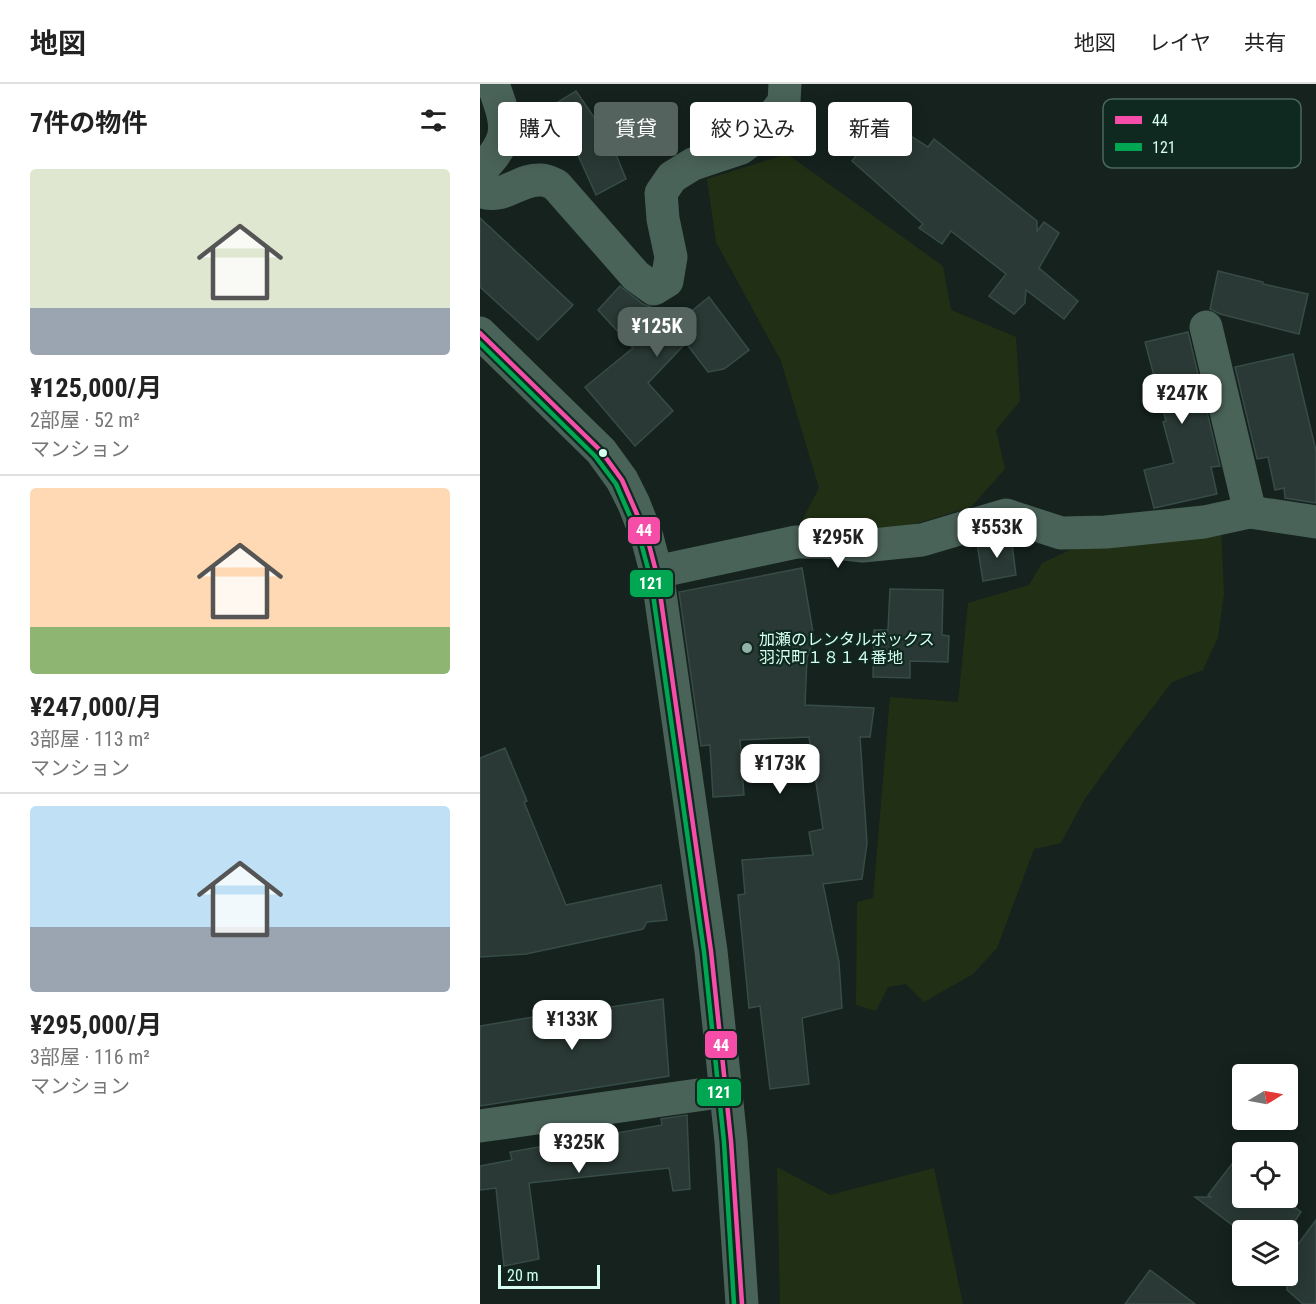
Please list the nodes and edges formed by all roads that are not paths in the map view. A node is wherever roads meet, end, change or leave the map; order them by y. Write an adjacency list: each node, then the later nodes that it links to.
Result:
1 (493, 84): 3 (street)
2 (785, 84): 4 (street)
3 (480, 171)
4 (480, 191)
5 (1206, 327): 7 (street)
6 (480, 333): 9 (street)
7 (1250, 512): 8 (street); 9 (street)
8 (1316, 522)
9 (656, 572): 10 (street)
10 (726, 1091): 11 (street); 12 (street)
11 (480, 1126)
12 (742, 1304)

